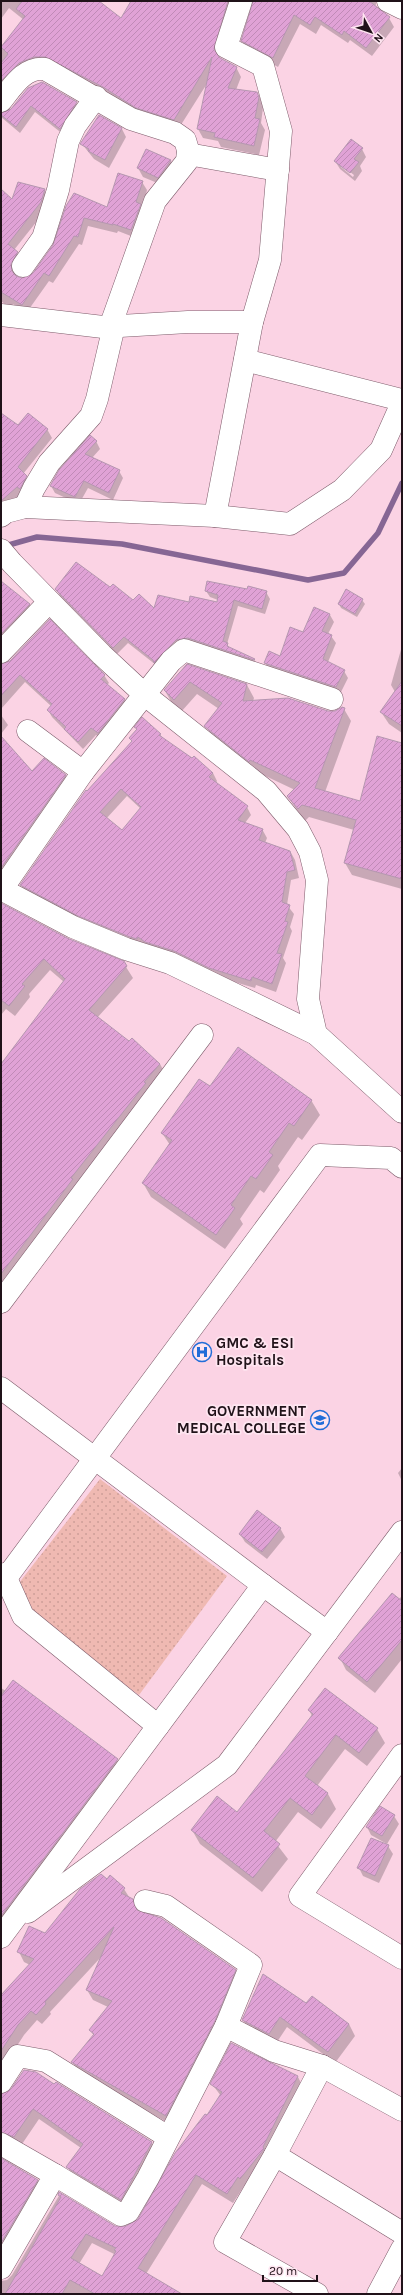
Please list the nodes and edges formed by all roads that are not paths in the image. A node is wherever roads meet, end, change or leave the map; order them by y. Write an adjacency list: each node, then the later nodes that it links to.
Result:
1 (241, 1): 7 (street)
2 (388, 1): 3 (street)
3 (402, 8)
4 (96, 97): 5 (street); 6 (street); 8 (street)
5 (1, 101)
6 (188, 154): 7 (street); 11 (street)
7 (278, 170): 10 (street)
8 (23, 266)
9 (1, 315): 11 (street)
10 (252, 322): 11 (street); 12 (street)
11 (112, 326): 14 (street)
12 (245, 360): 13 (street); 16 (street)
13 (402, 401): 16 (street)
14 (26, 507): 15 (street); 16 (street)
15 (1, 516)
16 (215, 516)
17 (6, 556): 18 (street)
18 (49, 602): 19 (street); 20 (street)
19 (1, 652)
20 (145, 695): 21 (street); 23 (street); 25 (street)
21 (332, 699)
22 (28, 731): 23 (street)
23 (83, 772): 24 (street)
24 (1, 889): 25 (street)
25 (316, 1034): 27 (street)
26 (202, 1035): 29 (street)
27 (402, 1112)
28 (402, 1167): 31 (street)
29 (1, 1302)
30 (1, 1388): 31 (street)
31 (95, 1459): 33 (street); 34 (street)
32 (402, 1532): 35 (street)
33 (4, 1576): 36 (street)
34 (263, 1585): 35 (street); 36 (street)
35 (327, 1632): 39 (street)
36 (158, 1726): 39 (street)
37 (402, 1754): 40 (street)
38 (145, 1901): 41 (street)
39 (6, 1931)
40 (402, 1958)
41 (226, 2026): 42 (street); 45 (street)
42 (322, 2066): 44 (street); 47 (street)
43 (1, 2082): 45 (street)
44 (402, 2110)
45 (168, 2137): 48 (street)
46 (1, 2144): 48 (street)
47 (275, 2155): 49 (street); 52 (street)
48 (55, 2175): 51 (street)
49 (402, 2233)
50 (402, 2249): 53 (street)
51 (1, 2268)
52 (316, 2294)
53 (378, 2294)

